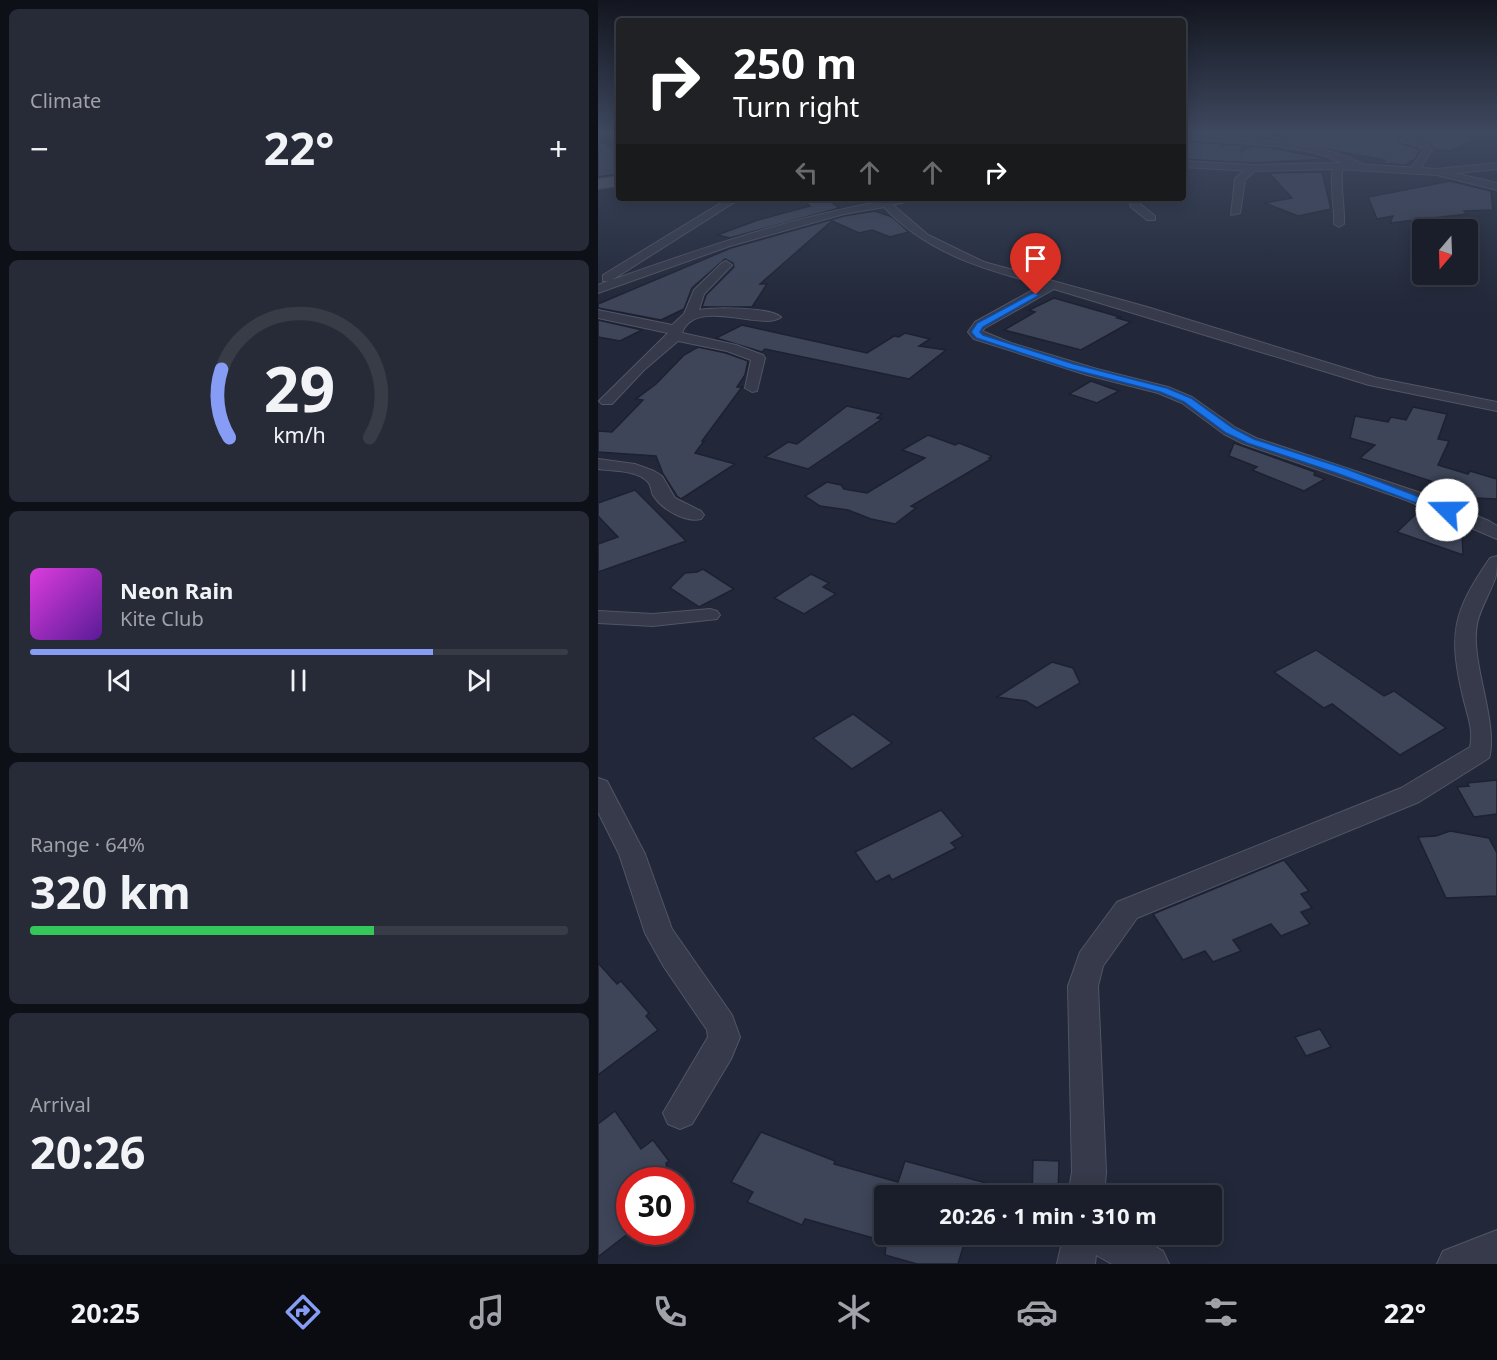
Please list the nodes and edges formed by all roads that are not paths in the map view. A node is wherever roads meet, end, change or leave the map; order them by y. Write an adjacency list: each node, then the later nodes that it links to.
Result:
1 (1238, 190): 6 (street)
2 (1338, 190): 8 (street)
3 (731, 201): 9 (street)
4 (883, 201): 10 (street); 15 (street)
5 (1137, 201): 7 (street)
6 (1235, 213)
7 (1151, 218)
8 (1339, 224)
9 (666, 240): 10 (street); 13 (street)
10 (714, 248): 16 (street)
11 (726, 265): 18 (street)
12 (598, 271): 13 (street)
13 (615, 272): 14 (street)
14 (598, 284)
15 (1054, 284): 23 (street); 26 (street)
16 (598, 289)
17 (598, 314): 20 (street)
18 (690, 316): 19 (street); 20 (street)
19 (774, 317)
20 (675, 333): 21 (street); 22 (street)
21 (752, 388)
22 (607, 401)
23 (1496, 407)
24 (598, 464): 25 (street)
25 (695, 515)
26 (1496, 534)
27 (1496, 562): 32 (street)
28 (710, 615): 29 (street)
29 (598, 617)
30 (598, 787): 31 (street)
31 (680, 1113)
32 (1087, 1185)
33 (1080, 1245): 36 (street)
34 (1114, 1245): 37 (street)
35 (1496, 1248): 38 (street)
36 (1076, 1264)
37 (1150, 1264)
38 (1456, 1264)

